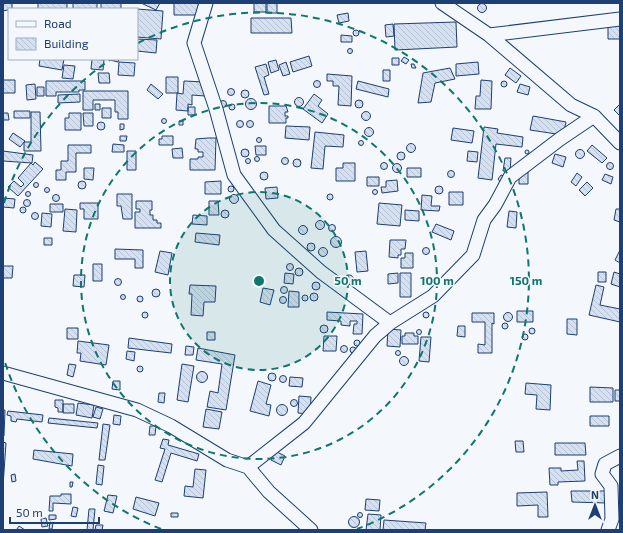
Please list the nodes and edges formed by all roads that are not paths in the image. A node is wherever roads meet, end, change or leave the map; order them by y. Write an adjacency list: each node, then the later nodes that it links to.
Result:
1 (206, 3): 7 (street)
2 (442, 3): 4 (street)
3 (620, 19): 4 (street)
4 (489, 35): 5 (street)
5 (594, 116): 6 (street); 7 (street)
6 (620, 143)
7 (390, 323): 10 (street)
8 (3, 373): 10 (street)
9 (620, 456): 12 (street)
10 (248, 467): 11 (street)
11 (311, 530)
12 (608, 530)

